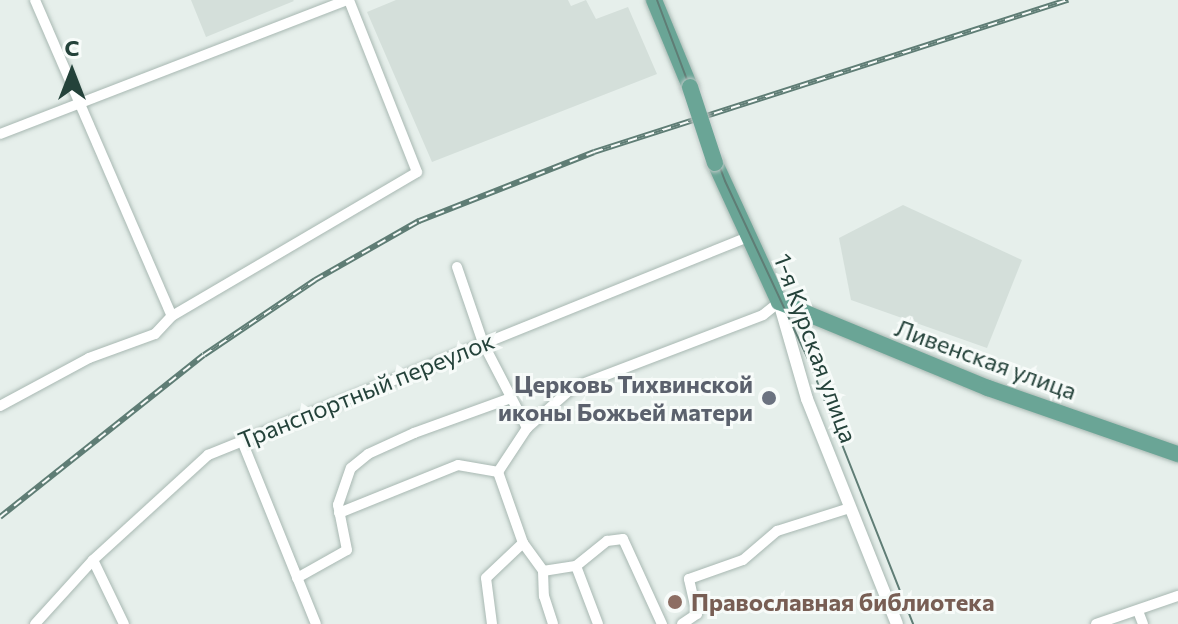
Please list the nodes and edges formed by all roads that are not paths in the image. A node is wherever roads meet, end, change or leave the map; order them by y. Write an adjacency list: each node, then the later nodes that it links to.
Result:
1 (35, 0): 4 (street)
2 (348, 0): 4 (street); 9 (street)
3 (654, 0): 6 (main road, 1-я Курская улица, bridge)
4 (79, 102): 5 (street); 9 (street)
5 (0, 134)
6 (748, 237): 8 (main road, 1-я Курская улица); 10 (street, Транспортный переулок)
7 (457, 267): 10 (street)
8 (779, 302): 13 (street); 15 (main road, Ливенская улица); 17 (street, 1-я Курская улица)
9 (172, 316): 12 (street)
10 (483, 343): 11 (street); 14 (street, Транспортный переулок)
11 (508, 399): 13 (street); 18 (street)
12 (0, 406)
13 (527, 428): 16 (street)
14 (242, 441): 20 (street, Транспортный переулок); 23 (street)
15 (1178, 454)
16 (498, 472): 18 (street); 19 (street)
17 (850, 508): 33 (street); 34 (street, 1-я Курская улица)
18 (339, 513): 23 (street)
19 (523, 543): 22 (street); 29 (street)
20 (93, 560): 26 (street, Транспортный переулок); 27 (street)
21 (576, 566): 22 (street); 31 (street); 32 (street)
22 (543, 571): 30 (street)
23 (297, 578): 28 (street)
24 (1178, 596): 25 (street)
25 (1138, 611): 35 (street); 36 (street)
26 (35, 624)
27 (124, 624)
28 (316, 624)
29 (492, 624)
30 (553, 624)
31 (598, 624)
32 (662, 624)
33 (682, 624)
34 (897, 624)
35 (1096, 624)
36 (1143, 624)

